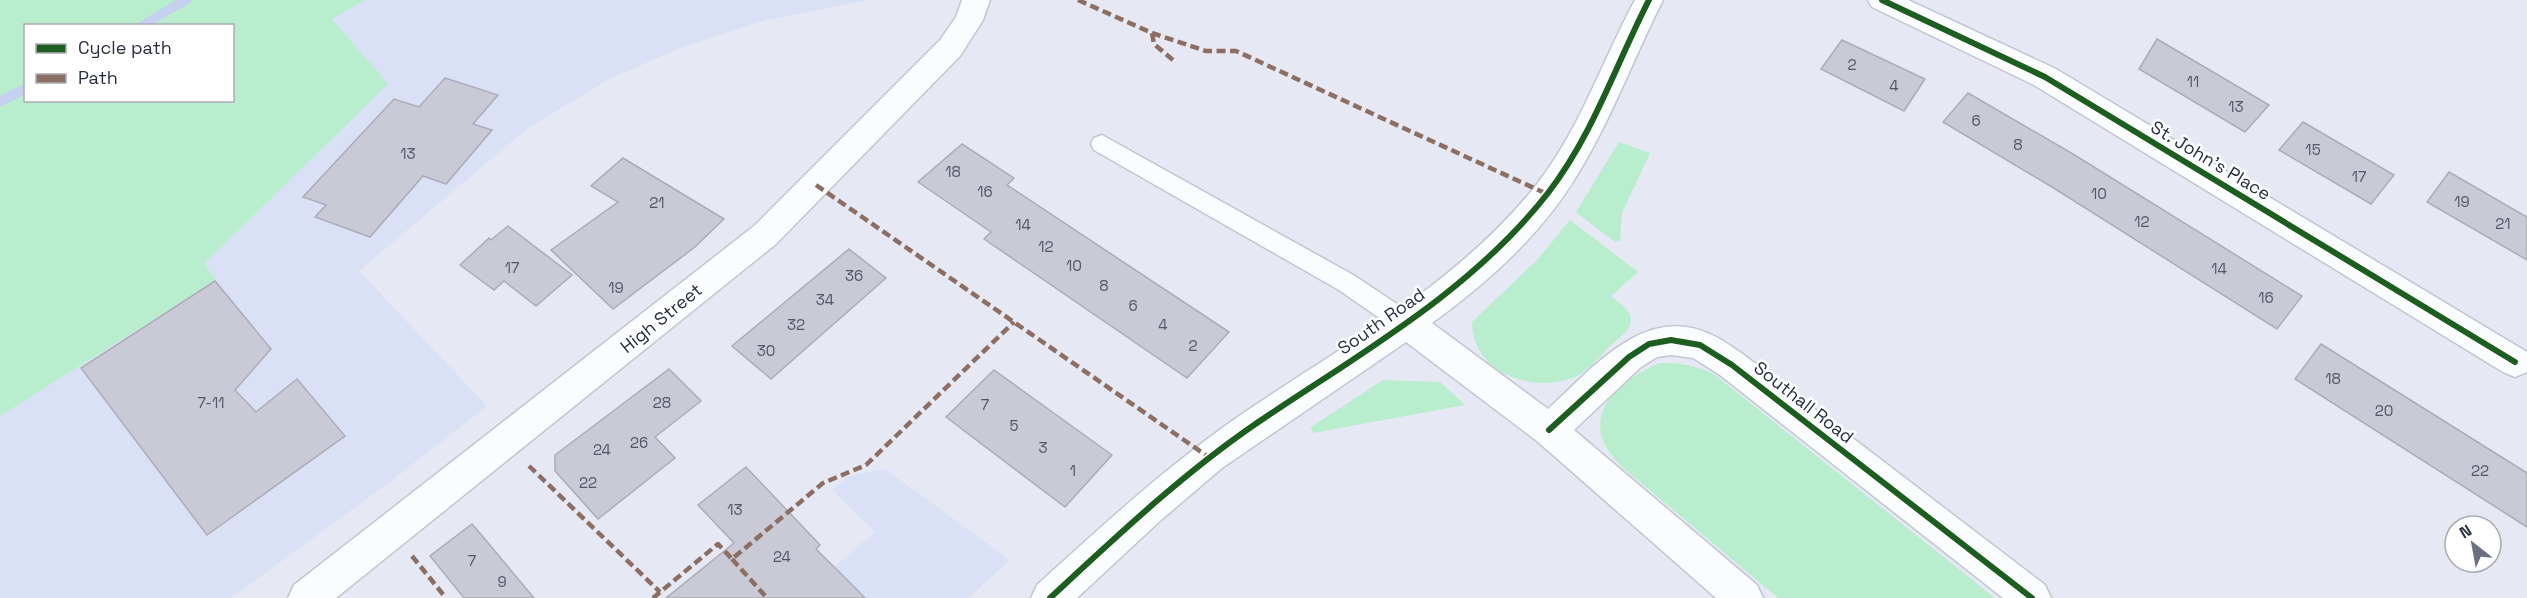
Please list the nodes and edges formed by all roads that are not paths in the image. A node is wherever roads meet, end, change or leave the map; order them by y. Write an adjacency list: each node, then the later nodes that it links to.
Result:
1 (976, 0): 8 (street, High Street)
2 (1649, 0): 5 (street, South Road)
3 (1882, 0): 6 (street, St. John's Place)
4 (1102, 144): 5 (lane, South Road)
5 (1407, 324): 7 (street); 9 (street, South Road)
6 (2515, 362)
7 (1549, 430): 10 (street); 11 (street, Southall Road)
8 (307, 598)
9 (1050, 598)
10 (1744, 598)
11 (2032, 598)

